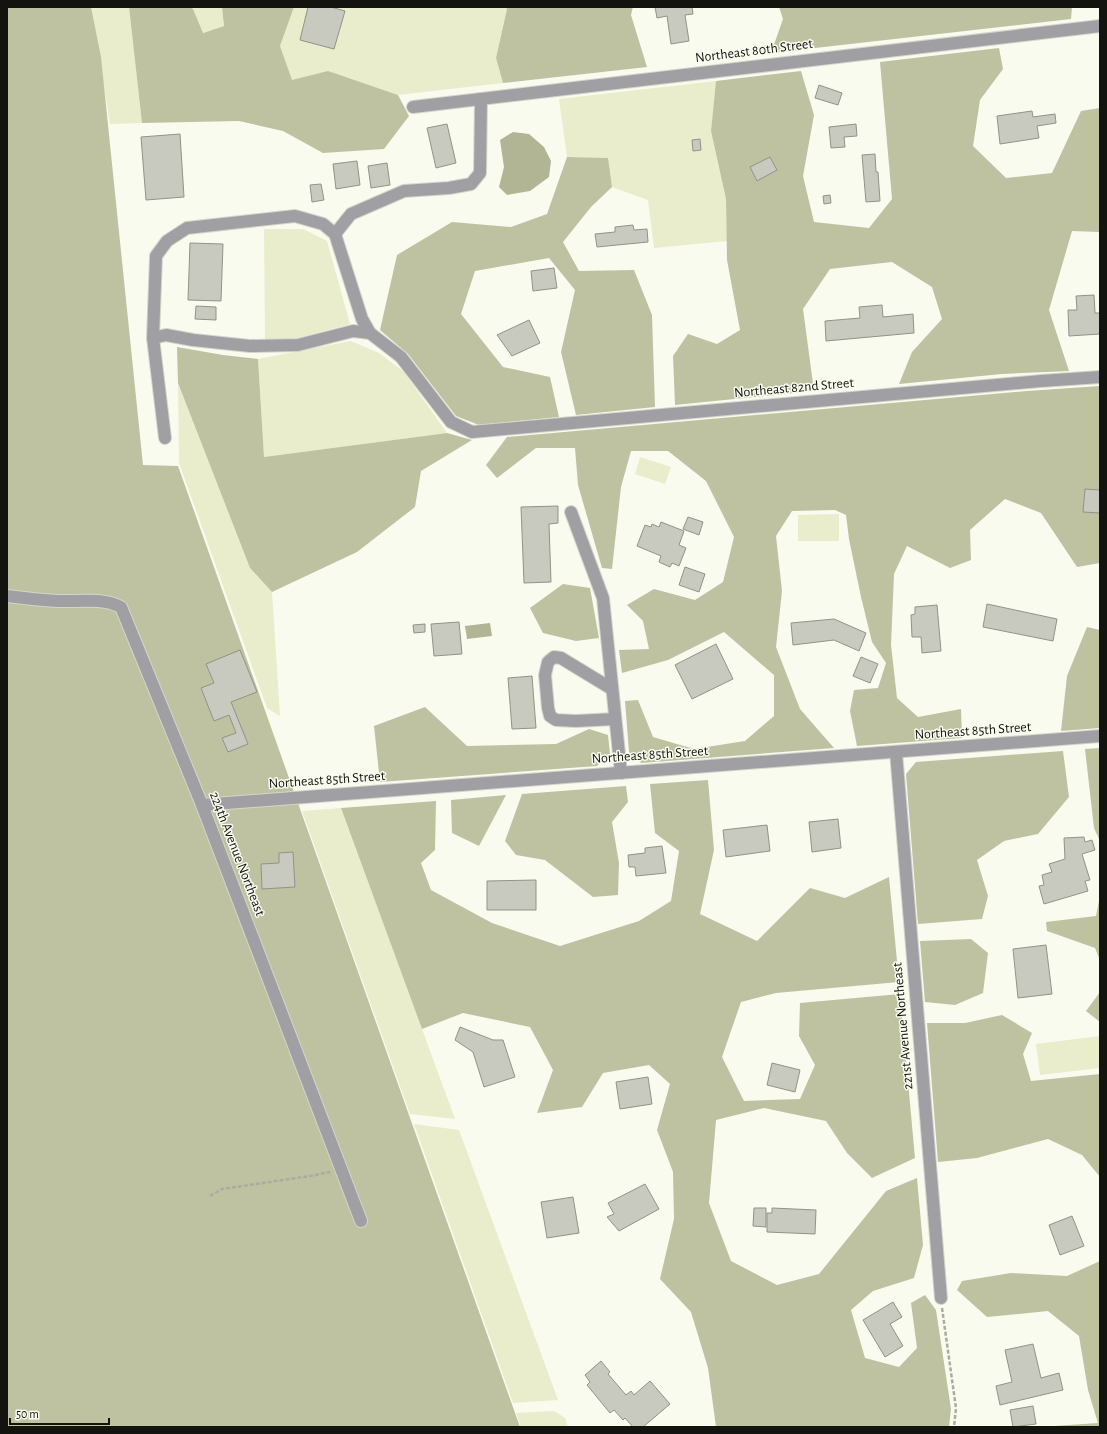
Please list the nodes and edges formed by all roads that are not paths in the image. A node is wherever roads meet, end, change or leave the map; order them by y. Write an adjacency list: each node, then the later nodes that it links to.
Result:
1 (1100, 26): 2 (street, Northeast 80th Street)
2 (481, 99): 3 (street, Northeast 80th Street); 4 (street)
3 (412, 107)
4 (335, 234): 5 (street); 6 (street)
5 (370, 333): 6 (street); 7 (street, Northeast 82nd Street)
6 (153, 338): 8 (street)
7 (1100, 378)
8 (164, 438)
9 (571, 512): 11 (street)
10 (7, 596): 16 (street, 224th Avenue Northeast)
11 (612, 689): 12 (street); 12 (street)
12 (615, 719): 15 (street)
13 (1100, 736): 14 (street, Northeast 85th Street)
14 (896, 752): 15 (street, Northeast 85th Street); 18 (street, 221st Avenue Northeast)
15 (621, 773): 16 (street, Northeast 85th Street)
16 (202, 805): 17 (street, 224th Avenue Northeast)
17 (361, 1221)
18 (940, 1298)

